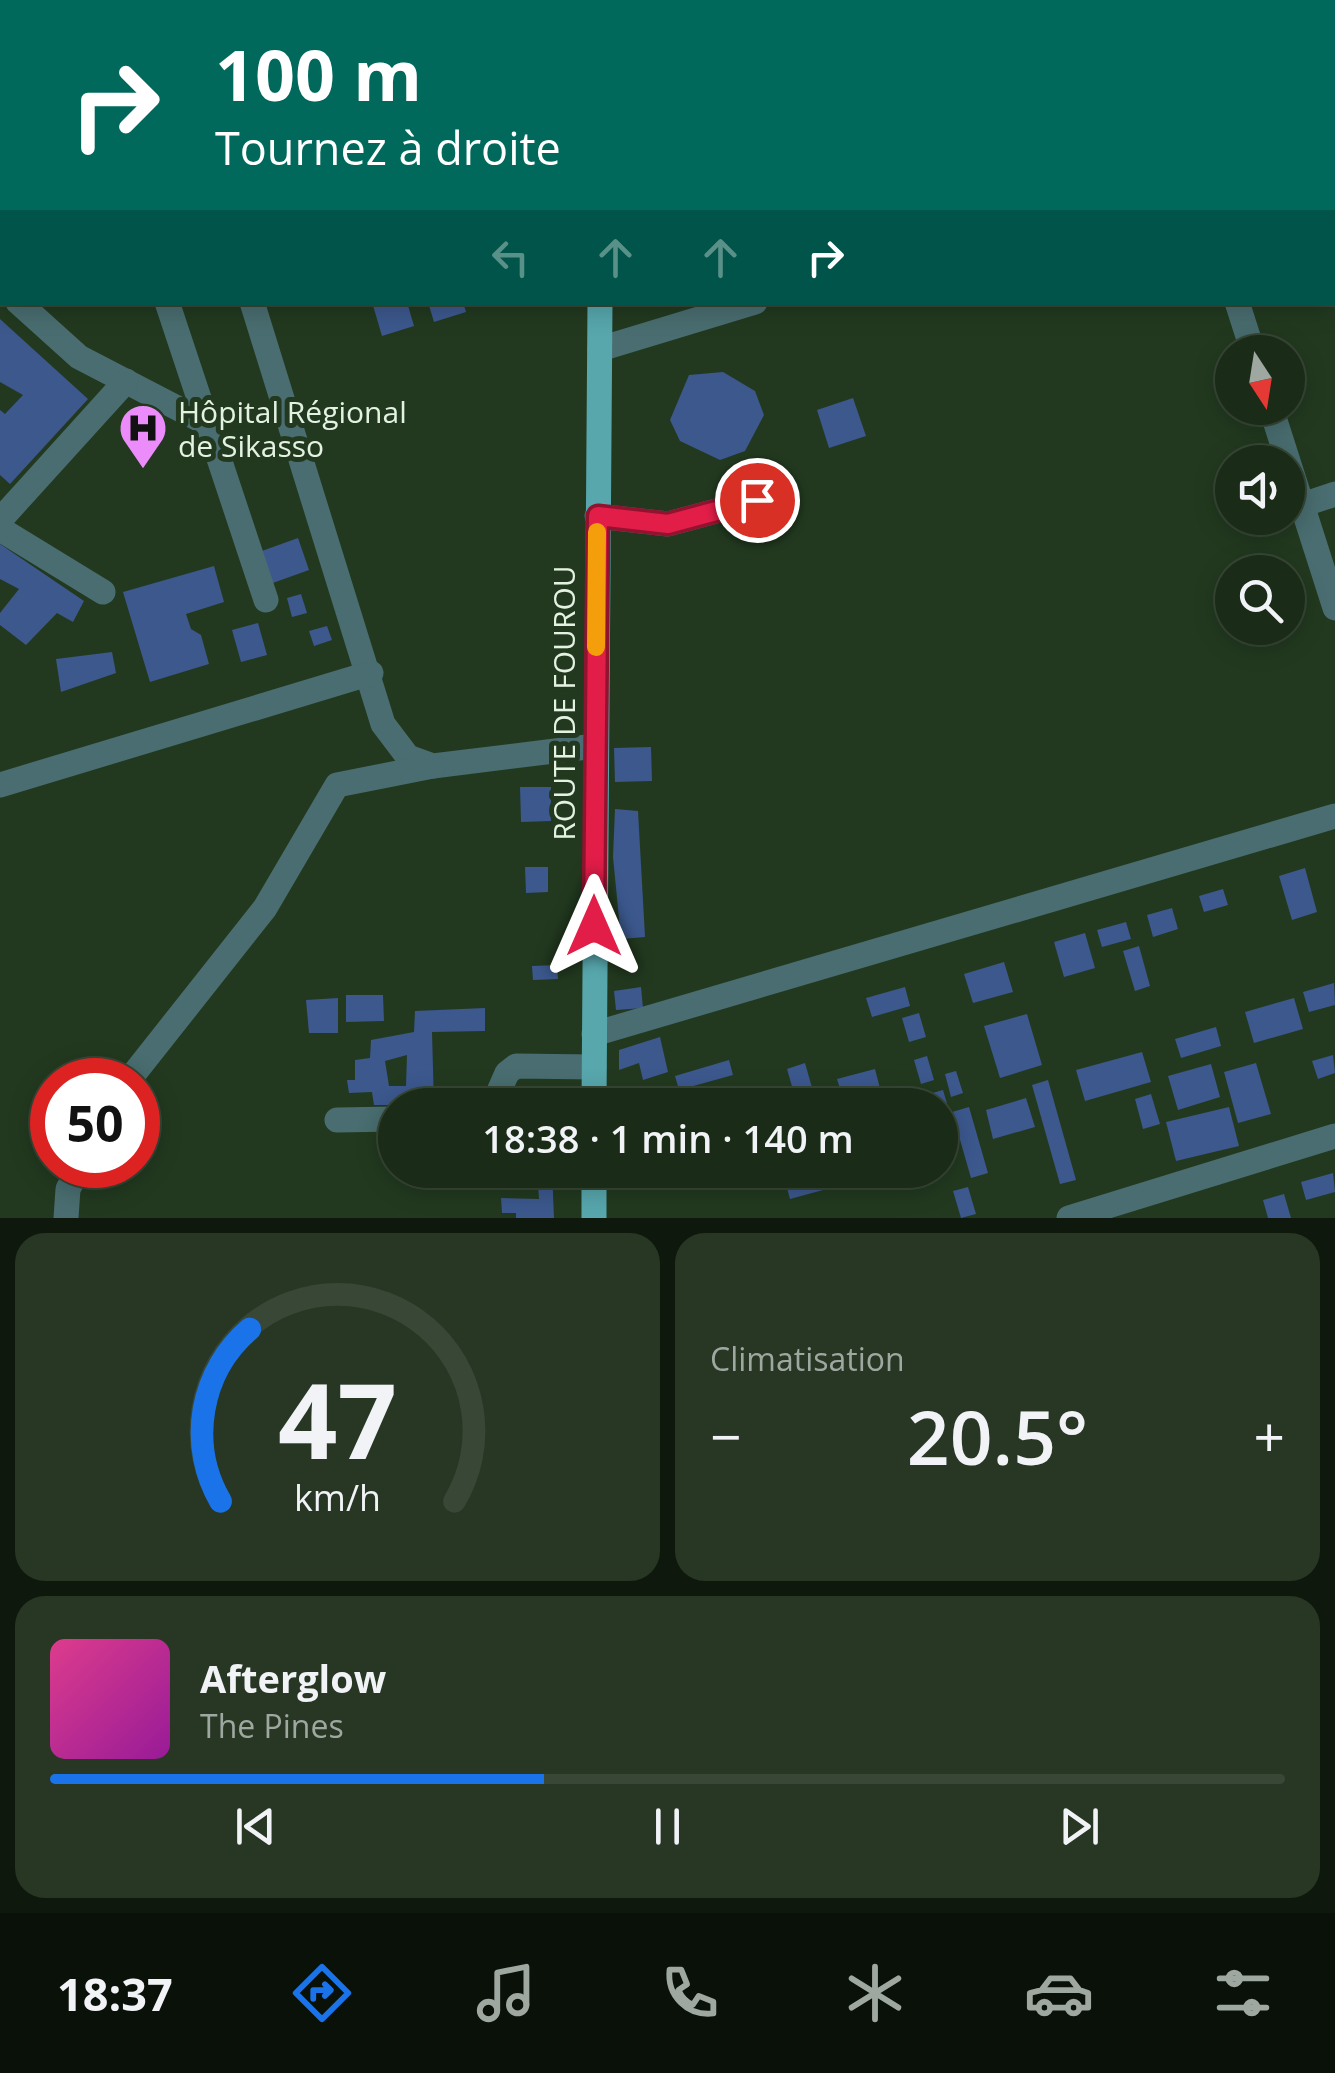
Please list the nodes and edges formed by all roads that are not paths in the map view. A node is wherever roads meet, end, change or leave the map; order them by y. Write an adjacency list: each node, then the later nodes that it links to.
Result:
1 (21, 305): 9 (street)
2 (168, 305): 10 (street)
3 (253, 305): 21 (street)
4 (600, 305): 8 (main road, ROUTE DE FOUROU)
5 (745, 305): 8 (street)
6 (1238, 305): 7 (street)
7 (1248, 335)
8 (600, 349): 15 (main road, ROUTE DE FOUROU)
9 (126, 381): 10 (street); 16 (street)
10 (208, 424): 19 (street)
11 (1335, 494): 13 (street)
12 (757, 500): 15 (street)
13 (1305, 504)
14 (1305, 514): 20 (street)
15 (598, 516): 22 (main road, ROUTE DE FOUROU)
16 (0, 520)
17 (0, 529): 18 (street)
18 (103, 592)
19 (266, 600)
20 (1335, 608)
21 (370, 673): 23 (street); 24 (street)
22 (595, 746): 23 (street); 26 (main road, ROUTE DE FOUROU)
23 (433, 766): 27 (street)
24 (0, 785)
25 (1335, 816): 26 (street)
26 (594, 1034): 28 (main road, ROUTE DE FOUROU)
27 (146, 1058)
28 (594, 1067): 29 (street); 30 (main road, ROUTE DE FOUROU)
29 (500, 1088)
30 (594, 1088)
31 (378, 1119): 32 (street)
32 (336, 1120)
33 (1335, 1136): 38 (street)
34 (69, 1188): 36 (street)
35 (594, 1188): 37 (main road)
36 (66, 1218)
37 (594, 1218)
38 (1069, 1218)

